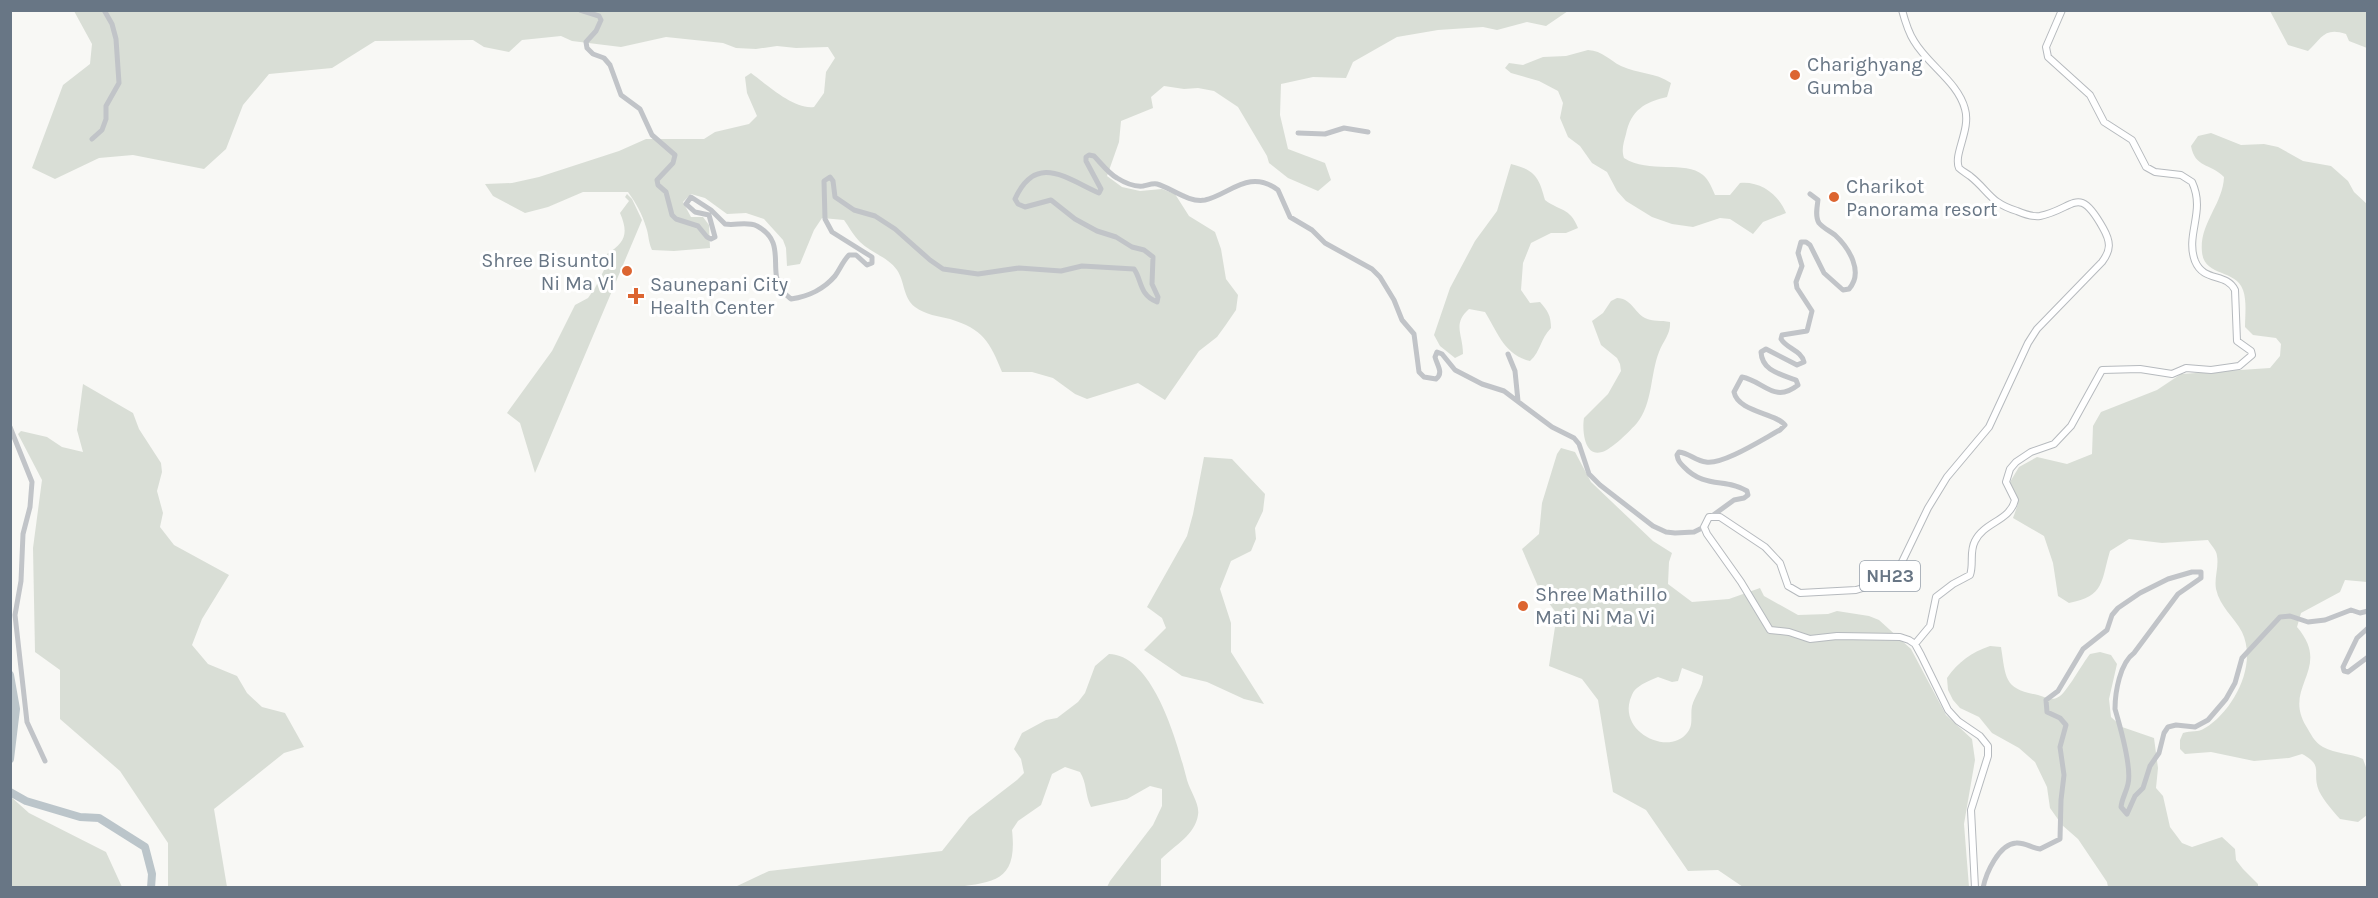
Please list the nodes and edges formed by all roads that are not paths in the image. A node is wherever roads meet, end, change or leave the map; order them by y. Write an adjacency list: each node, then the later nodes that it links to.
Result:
1 (104, 10): 7 (street)
2 (580, 10): 10 (street)
3 (1902, 10): 12 (main road, NH23)
4 (2062, 10): 16 (main road)
5 (1368, 132): 6 (street)
6 (1298, 133)
7 (92, 139)
8 (1810, 194): 12 (street)
9 (1508, 354): 10 (street)
10 (1518, 400): 13 (street)
11 (10, 427): 18 (street)
12 (1712, 516): 13 (main road)
13 (1704, 527): 16 (main road)
14 (2367, 611): 20 (street)
15 (2367, 628): 17 (street)
16 (1915, 644): 19 (main road)
17 (2367, 657)
18 (45, 761)
19 (1975, 888)
20 (1983, 888)

